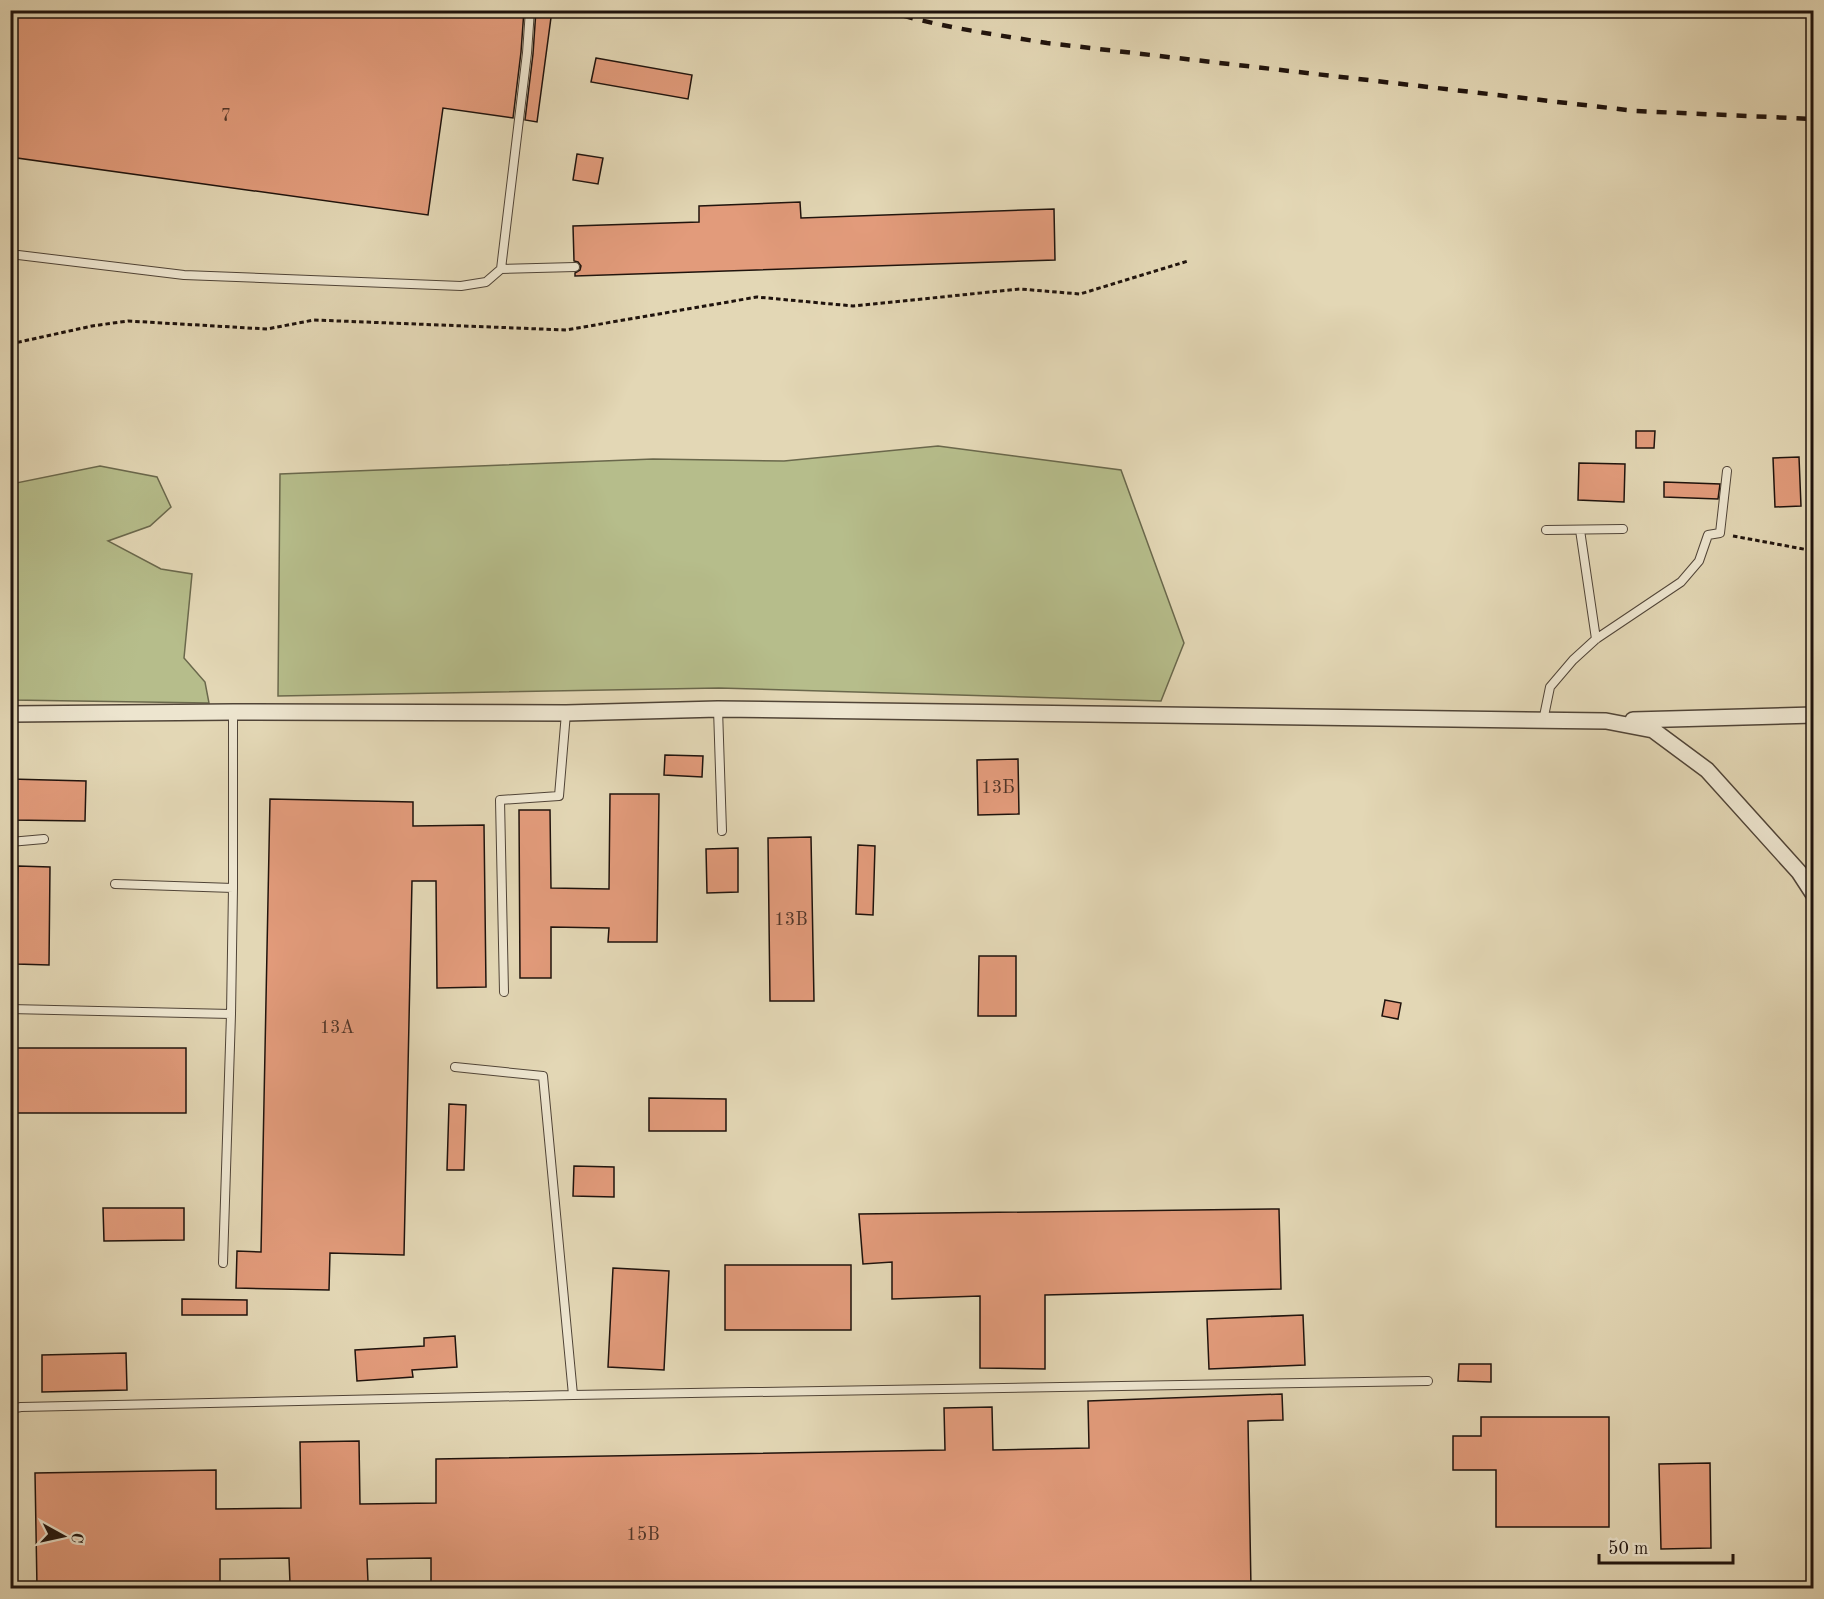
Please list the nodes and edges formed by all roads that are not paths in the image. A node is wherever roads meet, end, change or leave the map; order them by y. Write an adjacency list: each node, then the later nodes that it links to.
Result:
1 (530, 10): 4 (lane)
2 (10, 254): 4 (lane)
3 (575, 267): 4 (lane)
4 (501, 269)
5 (1727, 471): 9 (lane)
6 (1623, 529): 8 (lane)
7 (1546, 530): 8 (lane)
8 (1580, 530): 9 (lane)
9 (1596, 639): 15 (lane)
10 (718, 709): 12 (street); 15 (street); 17 (lane)
11 (233, 712): 12 (street); 13 (street); 21 (lane)
12 (566, 713): 23 (lane)
13 (10, 714)
14 (1814, 715): 16 (street)
15 (1543, 721): 16 (street)
16 (1606, 721): 22 (street)
17 (722, 831)
18 (44, 839): 19 (lane)
19 (10, 842)
20 (115, 884): 21 (lane)
21 (233, 888): 25 (lane)
22 (1814, 895)
23 (504, 992)
24 (10, 1009): 25 (lane)
25 (231, 1014): 27 (lane)
26 (455, 1067): 29 (lane)
27 (224, 1263)
28 (1428, 1380): 29 (lane)
29 (573, 1395): 30 (lane)
30 (10, 1409)

